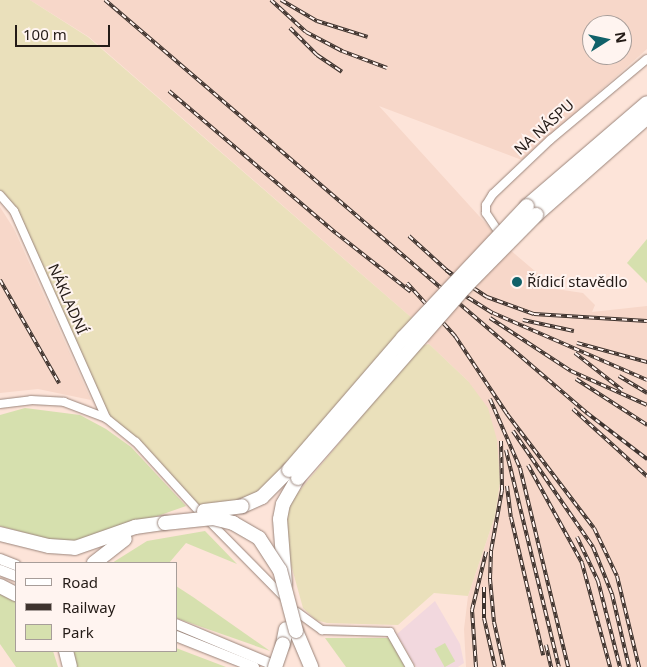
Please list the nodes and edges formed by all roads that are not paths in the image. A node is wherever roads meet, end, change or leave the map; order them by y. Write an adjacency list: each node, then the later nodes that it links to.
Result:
1 (647, 59): 6 (street, NA NÁSPU)
2 (647, 103): 5 (highway)
3 (647, 117): 5 (highway)
4 (0, 195): 8 (street, NÁKLADNÍ)
5 (531, 211): 11 (highway, bridge); 19 (highway, bridge)
6 (496, 228)
7 (0, 404): 8 (street, NÁKLADNÍ)
8 (106, 418): 9 (street, NÁKLADNÍ)
9 (197, 509)
10 (210, 522): 19 (street)
11 (165, 523): 12 (highway); 14 (highway); 19 (highway, bridge)
12 (3, 534)
13 (0, 558): 15 (main road)
14 (95, 562)
15 (15, 565)
16 (0, 570): 17 (main road)
17 (15, 576)
18 (0, 586): 20 (highway)
19 (283, 592): 23 (highway, bridge)
20 (15, 594)
21 (297, 612): 28 (street)
22 (178, 625): 25 (main road)
23 (291, 630): 25 (highway, bridge); 27 (highway)
24 (178, 637): 26 (main road)
25 (273, 665)
26 (254, 667)
27 (311, 667)
28 (410, 667)

